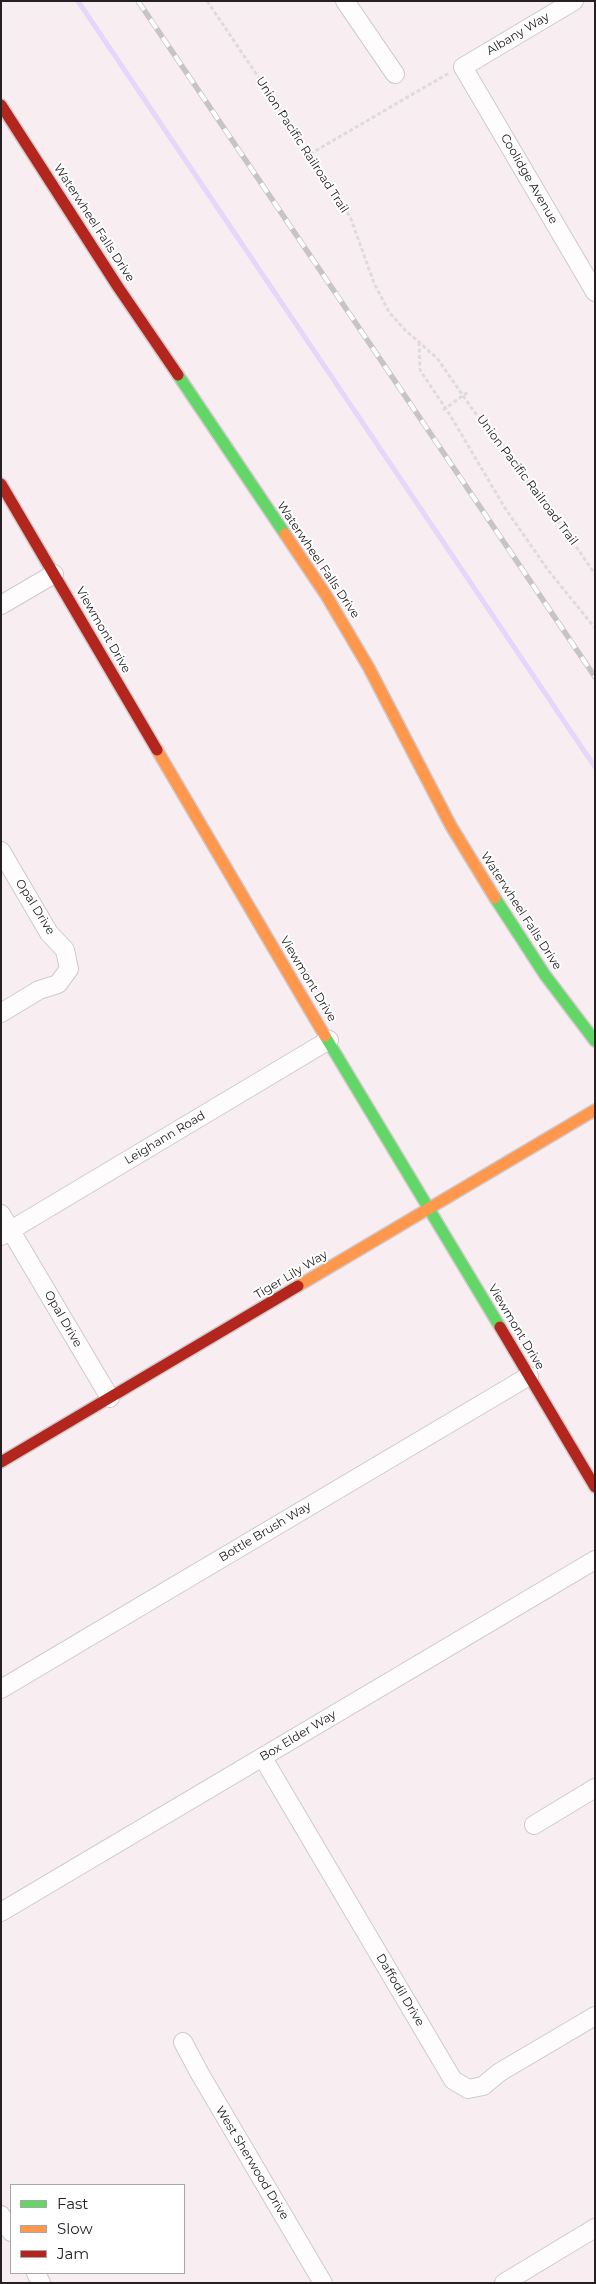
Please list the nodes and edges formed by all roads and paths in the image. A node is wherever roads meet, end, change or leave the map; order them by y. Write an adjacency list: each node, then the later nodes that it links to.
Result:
1 (207, 1): 7 (path, Union Pacific Railroad Trail)
2 (345, 1): 5 (street)
3 (574, 1): 4 (street, Albany Way)
4 (463, 67): 7 (path); 8 (street, Coolidge Avenue)
5 (395, 74)
6 (1, 105): 21 (street, Waterwheel Falls Drive)
7 (310, 154): 9 (path, Union Pacific Railroad Trail)
8 (595, 292)
9 (419, 342): 11 (path, Union Pacific Railroad Trail); 12 (path, Union Pacific Railroad Trail)
10 (468, 392): 11 (path)
11 (464, 395): 12 (path); 15 (path, Union Pacific Railroad Trail)
12 (444, 408): 17 (path, Union Pacific Railroad Trail)
13 (1, 484): 14 (street, Viewmont Drive)
14 (54, 574): 16 (street); 20 (street, Viewmont Drive)
15 (595, 574)
16 (1, 605)
17 (595, 628)
18 (1, 851): 19 (street, Opal Drive)
19 (1, 1012)
20 (329, 1040): 23 (street, Viewmont Drive); 25 (street, Leighann Road)
21 (595, 1041)
22 (595, 1110): 23 (street, Tiger Lily Way)
23 (430, 1209): 26 (street, Viewmont Drive); 27 (street, Tiger Lily Way)
24 (1, 1214): 25 (street, Opal Drive)
25 (6, 1233): 27 (street, Opal Drive)
26 (528, 1376): 29 (street, Viewmont Drive); 31 (street, Bottle Brush Way)
27 (110, 1398): 28 (street, Tiger Lily Way)
28 (1, 1462)
29 (595, 1487)
30 (595, 1560): 32 (street, Box Elder Way)
31 (1, 1689)
32 (263, 1758): 35 (street, Box Elder Way); 36 (street, Daffodil Drive)
33 (595, 1788): 34 (street)
34 (534, 1825)
35 (1, 1912)
36 (595, 2016)
37 (183, 2042): 42 (street, West Sherwood Drive)
38 (1, 2215): 40 (street)
39 (595, 2228): 41 (street)
40 (10, 2230)
41 (508, 2282)
42 (323, 2283)

